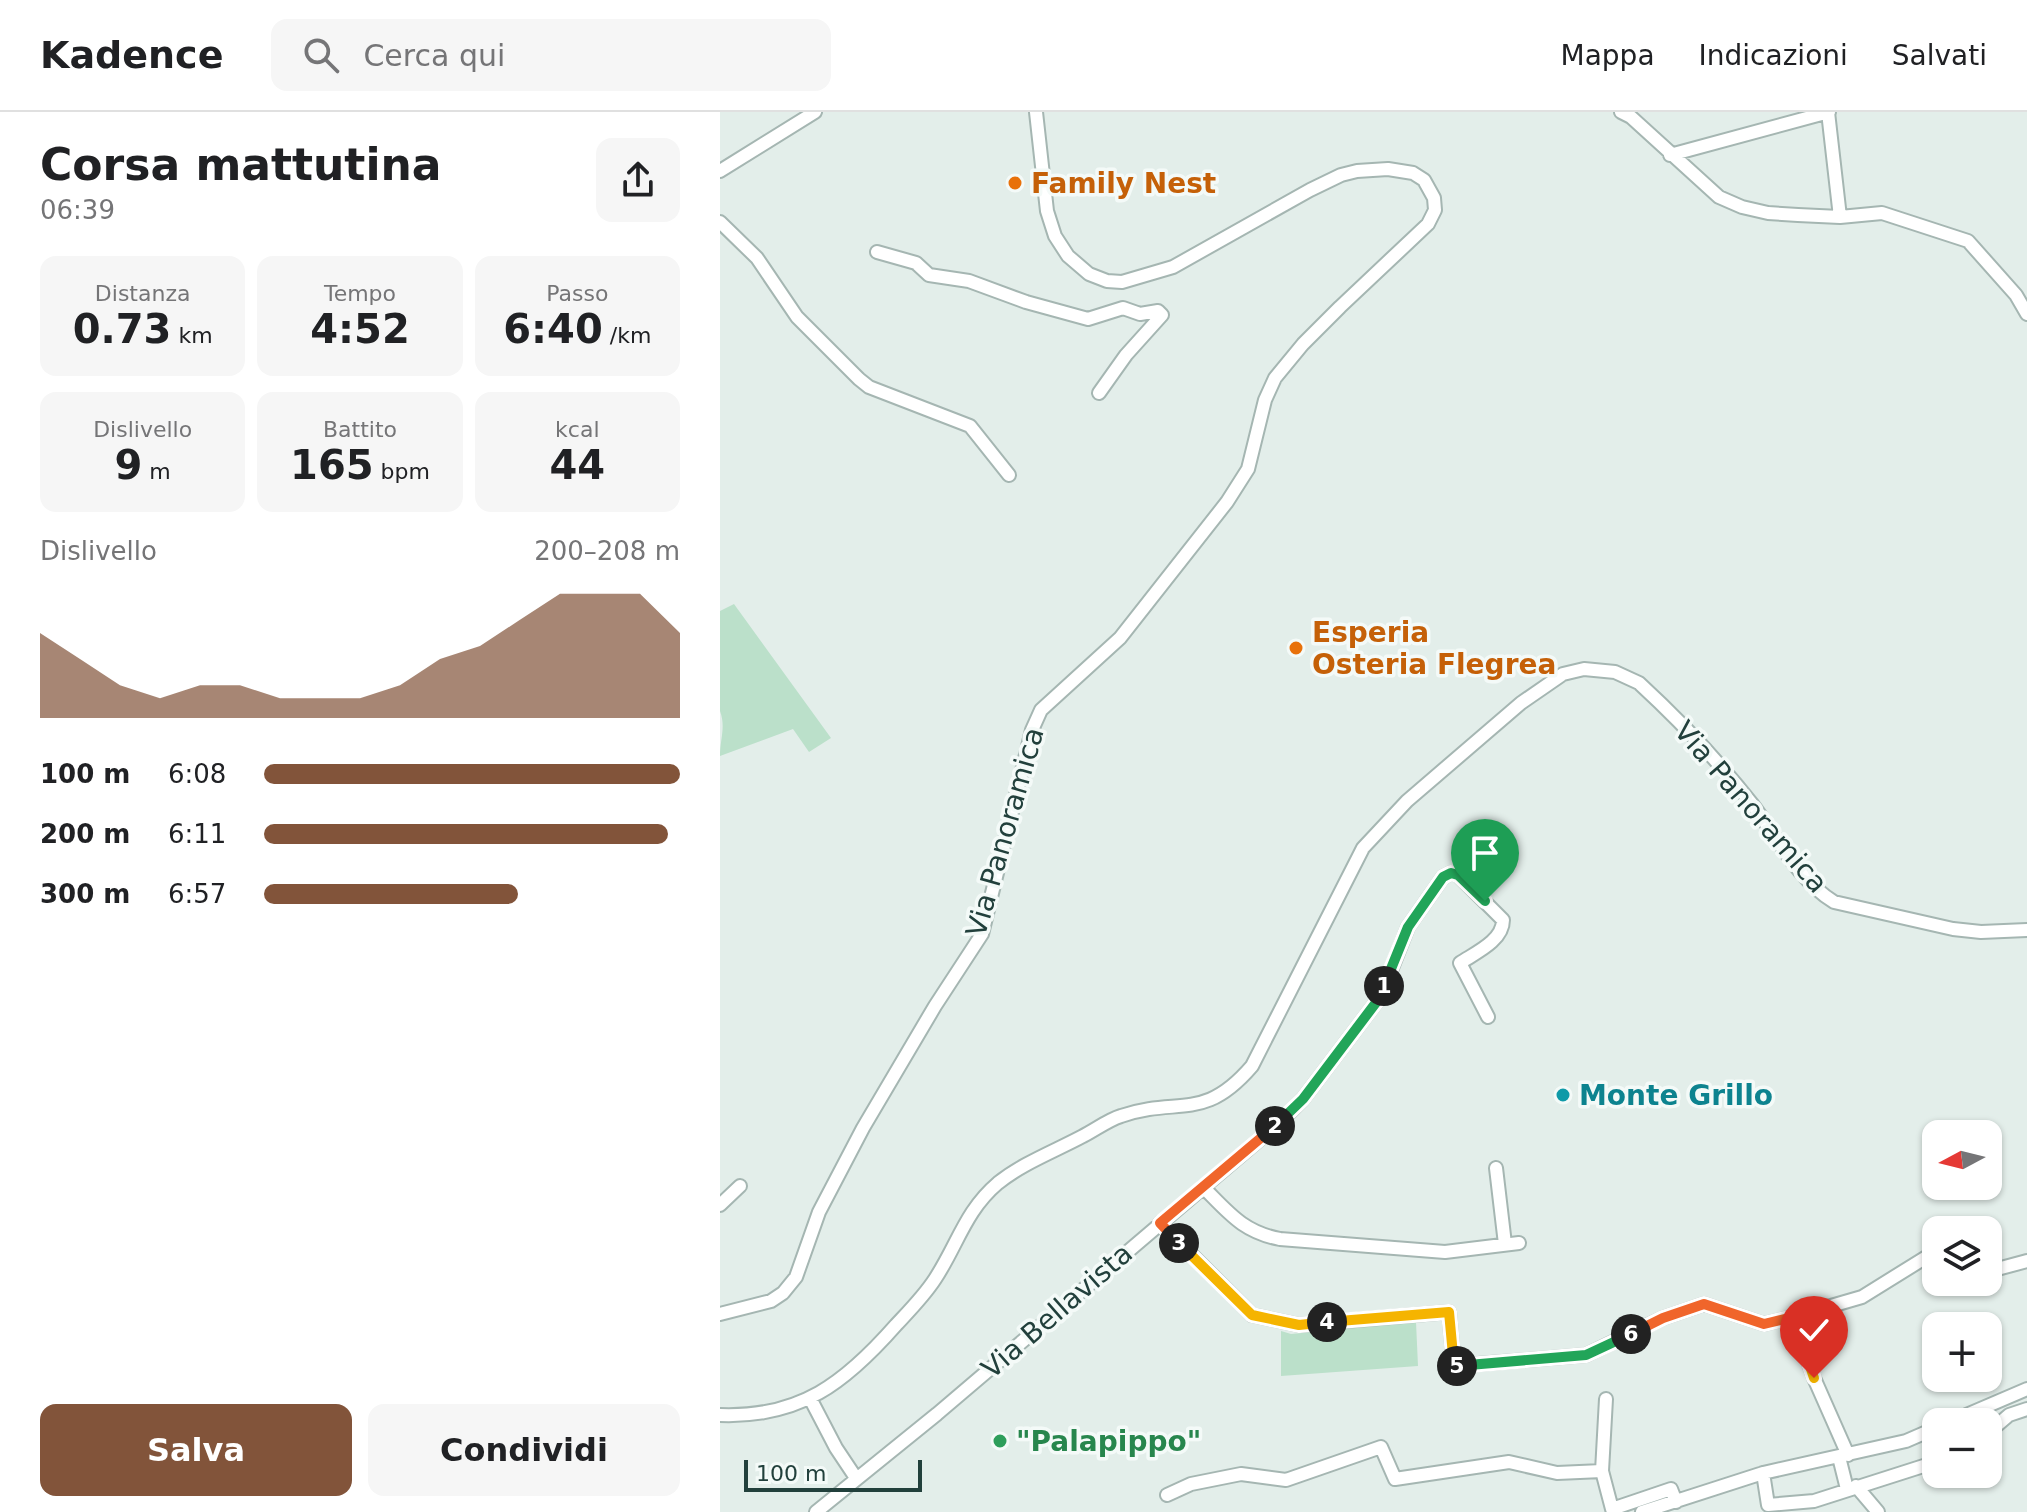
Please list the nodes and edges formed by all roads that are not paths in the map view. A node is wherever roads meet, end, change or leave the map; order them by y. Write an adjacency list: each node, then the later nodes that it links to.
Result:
1 (815, 112): 6 (street)
2 (1036, 112): 10 (street)
3 (1621, 112): 5 (street)
4 (1828, 112): 5 (street); 7 (street)
5 (1670, 155): 7 (street)
6 (720, 171)
7 (1840, 217): 12 (street)
8 (720, 222): 14 (street)
9 (877, 252): 11 (street)
10 (1122, 282): 11 (street); 27 (street, Via Panoramica)
11 (1123, 308): 13 (street)
12 (2027, 314)
13 (1099, 393)
14 (1009, 475)
15 (2027, 930): 31 (street, Via Panoramica)
16 (1488, 1017): 19 (street, Via Bellavista)
17 (1496, 1168): 23 (street)
18 (740, 1186): 20 (street)
19 (1203, 1187): 21 (street, Via Bellavista); 23 (street)
20 (720, 1205)
21 (1160, 1223): 28 (street); 41 (street, Via Bellavista)
22 (1519, 1243): 23 (street)
23 (1505, 1244)
24 (1922, 1260): 28 (street)
25 (2027, 1261): 26 (street)
26 (2002, 1268)
27 (722, 1310)
28 (1793, 1317): 37 (street)
29 (2027, 1389): 32 (street)
30 (1606, 1399): 39 (street)
31 (811, 1400): 34 (street, Via Panoramica); 41 (street)
32 (1983, 1408)
33 (2027, 1409): 35 (street)
34 (720, 1415)
35 (2002, 1421)
36 (1922, 1434): 37 (street)
37 (1843, 1456): 40 (street); 42 (street)
38 (1922, 1466): 42 (street)
39 (1602, 1471): 43 (street); 45 (street)
40 (1763, 1473): 45 (street); 46 (street)
41 (856, 1478): 44 (street, Via Bellavista)
42 (1852, 1488): 46 (street); 50 (street)
43 (1167, 1495)
44 (829, 1501): 47 (street, Via Bellavista); 48 (street)
45 (1676, 1502): 49 (street)
46 (1816, 1506)
47 (816, 1512)
48 (839, 1512)
49 (1642, 1512)
50 (1878, 1512)

